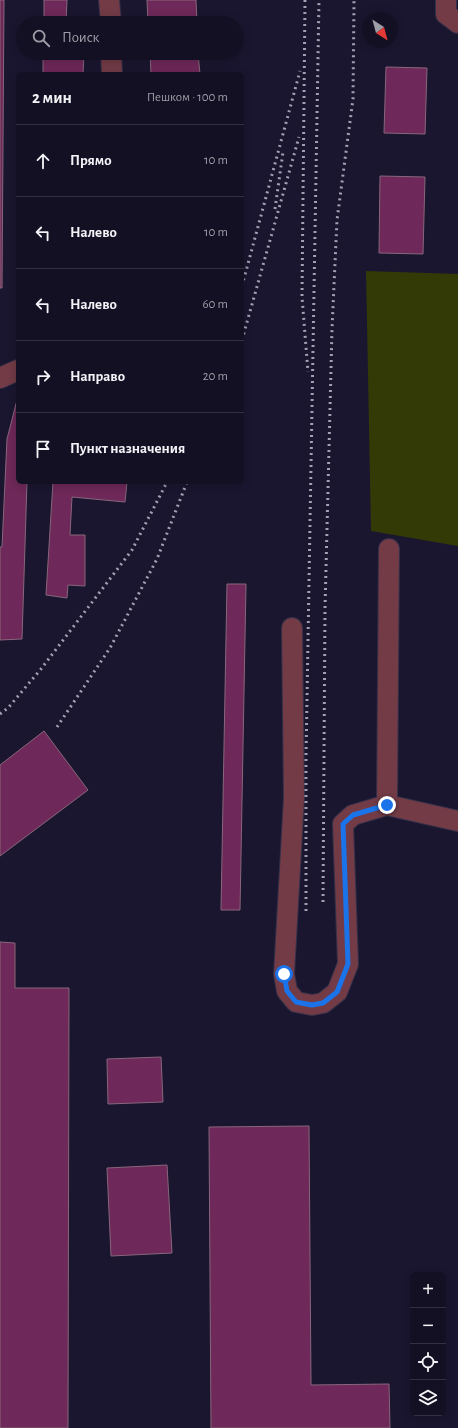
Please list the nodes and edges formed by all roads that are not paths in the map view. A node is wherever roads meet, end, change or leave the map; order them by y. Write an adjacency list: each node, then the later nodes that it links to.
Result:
1 (109, 0): 3 (street)
2 (446, 0): 4 (street)
3 (110, 16)
4 (458, 23)
5 (111, 60): 6 (street)
6 (112, 72)
7 (16, 371): 8 (street)
8 (0, 378)
9 (389, 549): 11 (street)
10 (292, 628): 11 (street)
11 (387, 805): 12 (street)
12 (458, 821)

